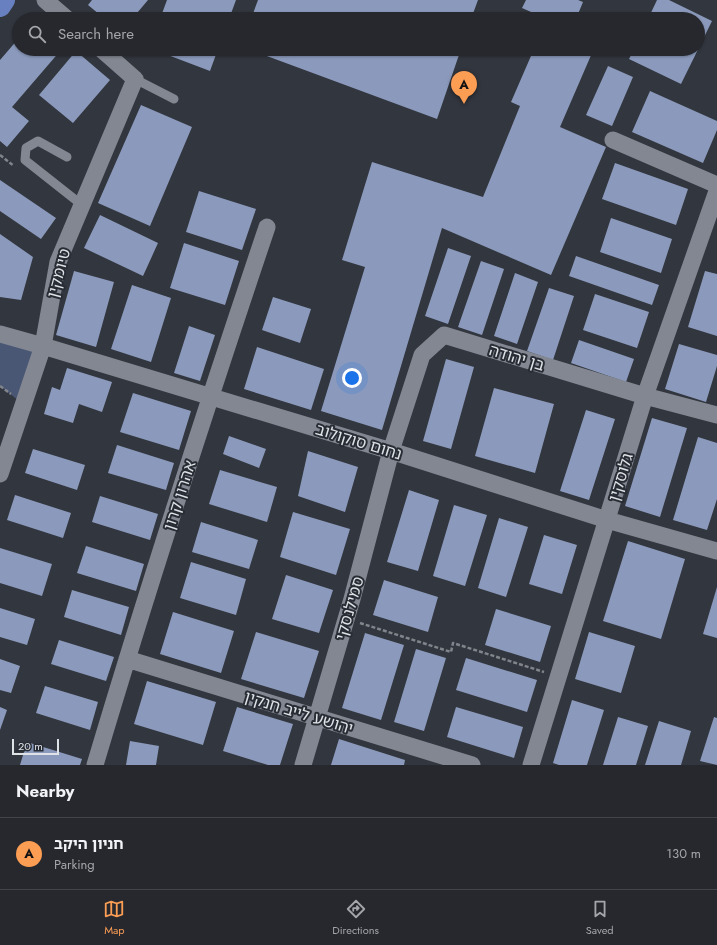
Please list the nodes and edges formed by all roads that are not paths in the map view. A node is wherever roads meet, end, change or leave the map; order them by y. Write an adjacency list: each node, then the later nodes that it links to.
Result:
1 (4, 0): 2 (main road)
2 (0, 6)
3 (109, 56): 4 (street)
4 (135, 79): 5 (lane); 10 (street, טיומקין)
5 (174, 99)
6 (613, 140): 8 (street)
7 (67, 157): 10 (lane)
8 (717, 185)
9 (717, 191): 14 (street, גלוסקין)
10 (82, 205): 13 (street, טיומקין)
11 (267, 227): 15 (street, אהרון קרון)
12 (0, 334): 13 (street, נחום סוקולוב)
13 (43, 346): 15 (street, נחום סוקולוב); 18 (street, טיומקין)
14 (645, 396): 16 (street, בן יהודה); 17 (street, בן יהודה); 19 (street, גלוסקין)
15 (210, 397): 17 (street, נחום סוקולוב); 21 (street, אהרון קרון)
16 (717, 415)
17 (391, 451): 19 (street, נחום סוקולוב); 22 (street, סמילנסקי)
18 (0, 474)
19 (607, 520): 20 (street, נחום סוקולוב); 26 (street, גלוסקין)
20 (717, 551)
21 (127, 659): 22 (street, יהושע לייב חנקין); 23 (street, אהרון קרון)
22 (317, 717): 24 (street, סמילנסקי); 25 (street, יהושע לייב חנקין)
23 (95, 765)
24 (303, 765)
25 (472, 765)
26 (531, 765)

